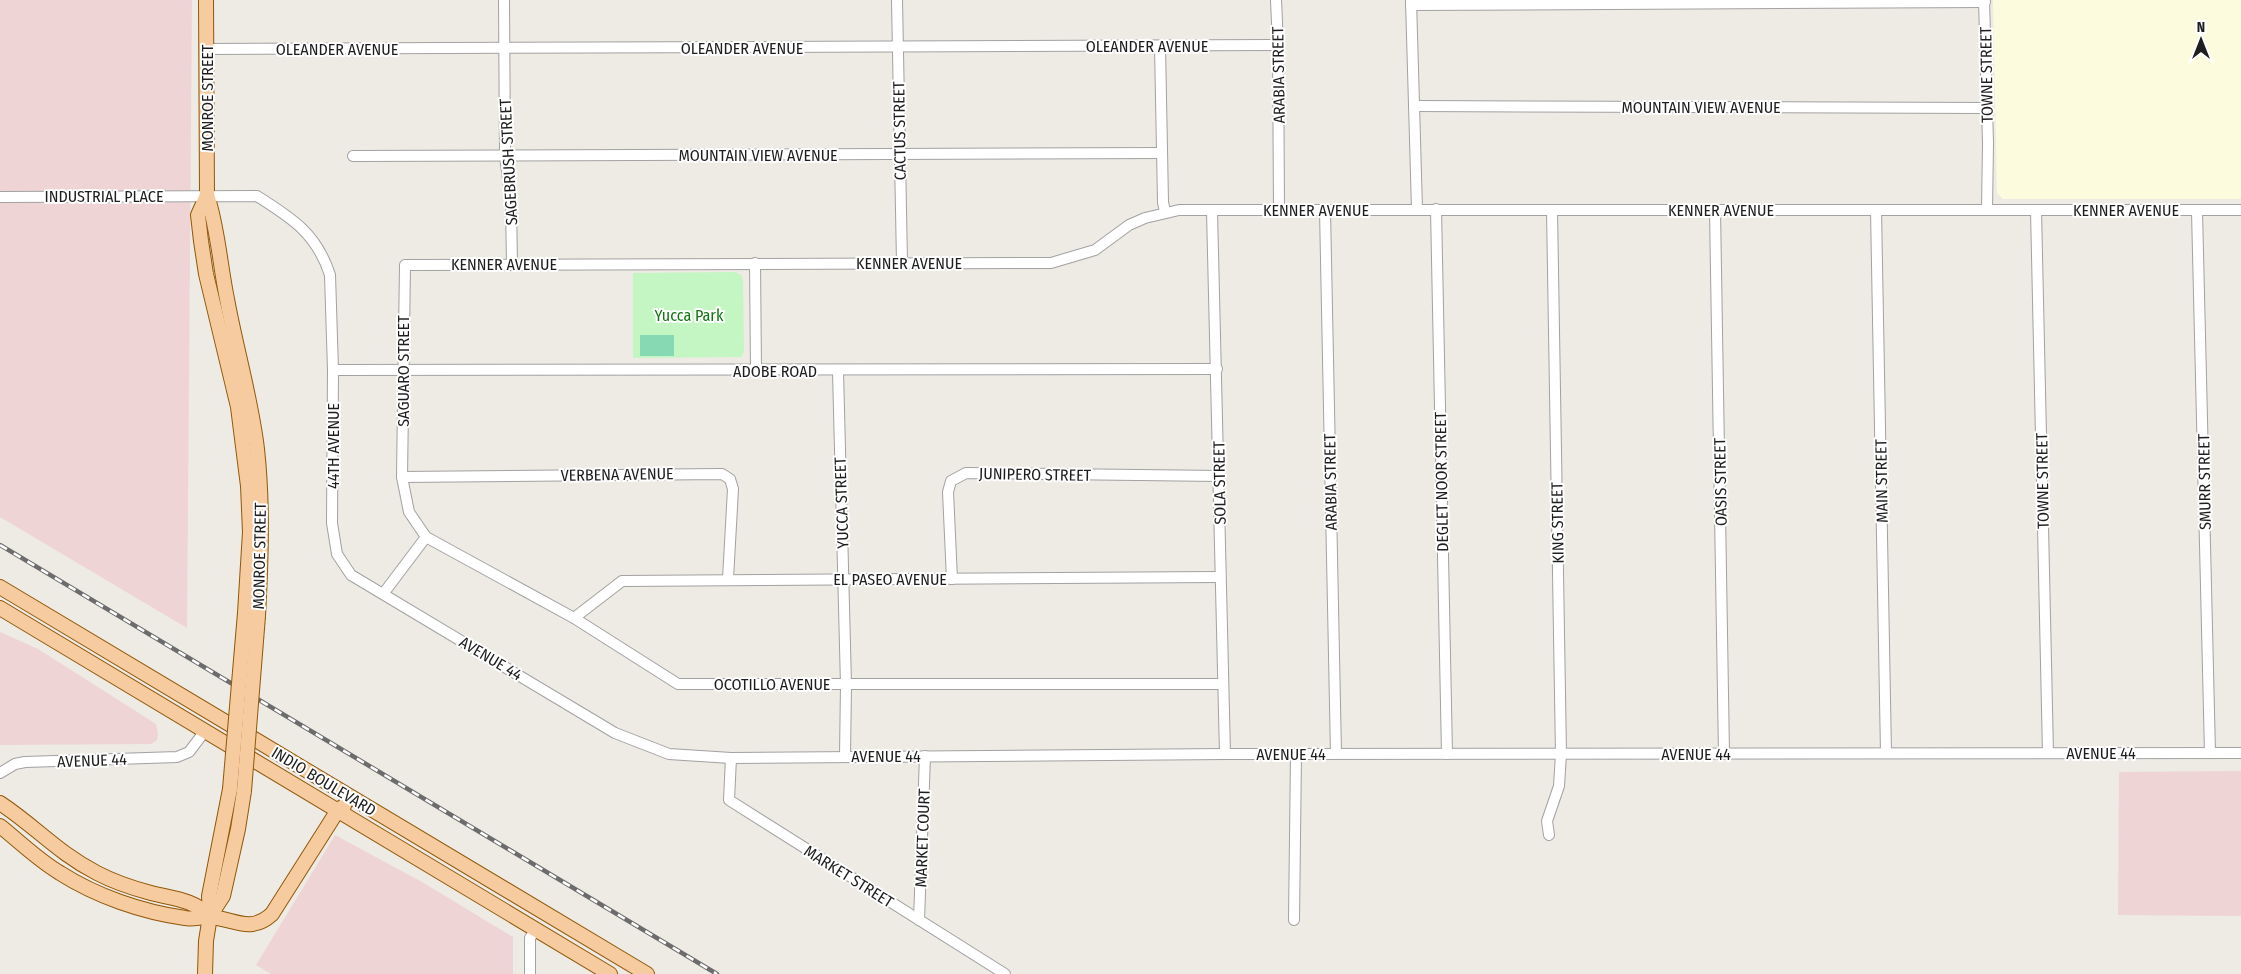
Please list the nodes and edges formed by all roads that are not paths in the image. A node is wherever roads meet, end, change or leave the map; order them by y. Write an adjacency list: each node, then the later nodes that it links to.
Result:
1 (206, 0): 10 (main road, MONROE STREET)
2 (504, 0): 11 (street, SAGEBRUSH STREET)
3 (897, 0): 9 (street, CACTUS STREET)
4 (1276, 0): 7 (street, ARABIA STREET)
5 (1985, 1): 6 (street); 13 (street, TOWNE STREET)
6 (1411, 2): 12 (street)
7 (1278, 45): 8 (street, OLEANDER AVENUE); 22 (street, ARABIA STREET)
8 (1160, 46): 9 (street, OLEANDER AVENUE); 14 (street)
9 (898, 47): 11 (street, OLEANDER AVENUE); 15 (street, CACTUS STREET)
10 (206, 49): 11 (street, OLEANDER AVENUE); 18 (main road, MONROE STREET)
11 (504, 49): 17 (street, SAGEBRUSH STREET)
12 (1415, 106): 13 (street, MOUNTAIN VIEW AVENUE); 20 (street)
13 (1986, 108): 27 (street, TOWNE STREET)
14 (1162, 153): 15 (street, MOUNTAIN VIEW AVENUE); 32 (street)
15 (900, 154): 17 (street, MOUNTAIN VIEW AVENUE); 33 (street, CACTUS STREET)
16 (353, 156): 17 (street, MOUNTAIN VIEW AVENUE)
17 (505, 156): 34 (street, SAGEBRUSH STREET)
18 (207, 195): 19 (street, INDUSTRIAL PLACE); 38 (street, 44TH AVENUE); 78 (main road, MONROE STREET, bridge)
19 (0, 197)
20 (1416, 209): 21 (street, KENNER AVENUE); 23 (street, KENNER AVENUE)
21 (1436, 209): 24 (street, KENNER AVENUE); 63 (street, DEGLET NOOR STREET)
22 (1279, 210): 23 (street, KENNER AVENUE); 30 (street, KENNER AVENUE)
23 (1325, 210): 62 (street, ARABIA STREET)
24 (1552, 210): 25 (street, KENNER AVENUE); 64 (street, KING STREET)
25 (1715, 210): 26 (street, KENNER AVENUE); 65 (street, OASIS STREET)
26 (1876, 210): 27 (street, KENNER AVENUE); 56 (street, MAIN STREET)
27 (1987, 210): 28 (street, KENNER AVENUE)
28 (2036, 210): 31 (street, KENNER AVENUE); 57 (street, TOWNE STREET)
29 (2241, 210): 31 (street, KENNER AVENUE)
30 (1212, 211): 32 (street, KENNER AVENUE); 37 (street, SOLA STREET)
31 (2197, 211): 58 (street, SMURR STREET)
32 (1165, 212): 33 (street, KENNER AVENUE)
33 (902, 262): 35 (street, KENNER AVENUE)
34 (512, 264): 35 (street, KENNER AVENUE); 36 (street, KENNER AVENUE)
35 (755, 264): 40 (street)
36 (405, 265): 39 (street, SAGUARO STREET)
37 (1217, 369): 41 (street, ADOBE ROAD); 42 (street, SOLA STREET)
38 (333, 370): 39 (street, ADOBE ROAD); 50 (street, 44TH AVENUE)
39 (404, 371): 40 (street, ADOBE ROAD); 43 (street, SAGUARO STREET)
40 (756, 371): 41 (street, ADOBE ROAD)
41 (838, 371): 47 (street, YUCCA STREET)
42 (1220, 476): 45 (street, SOLA STREET); 48 (street, JUNIPERO STREET)
43 (402, 477): 44 (street, OCOTILLO AVENUE); 46 (street, VERBENA AVENUE)
44 (426, 537): 50 (street); 52 (street, OCOTILLO AVENUE)
45 (1220, 577): 48 (street, EL PASEO AVENUE); 54 (street, SOLA STREET)
46 (728, 579): 47 (street, EL PASEO AVENUE); 52 (street, EL PASEO AVENUE)
47 (844, 579): 48 (street, EL PASEO AVENUE); 53 (street, YUCCA STREET)
48 (952, 579)
49 (0, 587): 71 (main road, INDIO BOULEVARD)
50 (383, 594): 68 (street, AVENUE 44)
51 (0, 608): 55 (main road, INDIO BOULEVARD)
52 (574, 618): 53 (street, OCOTILLO AVENUE)
53 (846, 684): 54 (street, OCOTILLO AVENUE); 66 (street, YUCCA STREET)
54 (1223, 684): 60 (street, SOLA STREET)
55 (205, 731): 69 (main road, INDIO BOULEVARD); 70 (street, AVENUE 44)
56 (1886, 753): 57 (street, AVENUE 44); 65 (street, AVENUE 44)
57 (2048, 753): 58 (street, AVENUE 44)
58 (2210, 753): 59 (street, AVENUE 44)
59 (2241, 753)
60 (1225, 754): 61 (street, AVENUE 44); 67 (street, AVENUE 44)
61 (1296, 754): 62 (street, AVENUE 44); 80 (street)
62 (1336, 754): 63 (street, AVENUE 44)
63 (1447, 754): 64 (street, AVENUE 44)
64 (1561, 754): 65 (street, AVENUE 44); 75 (street, KING STREET)
65 (1724, 754)
66 (845, 756): 67 (street, AVENUE 44); 68 (street, AVENUE 44)
67 (925, 756): 79 (street, MARKET COURT)
68 (730, 758): 79 (street, MARKET STREET)
69 (258, 762): 71 (main road); 73 (main road, INDIO BOULEVARD)
70 (0, 773)
71 (324, 781): 73 (main road); 76 (main road, INDIO BOULEVARD)
72 (0, 803): 78 (main road)
73 (338, 810): 76 (main road); 78 (main road); 81 (main road, INDIO BOULEVARD)
74 (0, 826): 78 (main road)
75 (1549, 835)
76 (428, 843): 77 (main road, INDIO BOULEVARD)
77 (520, 897): 81 (main road); 82 (main road, INDIO BOULEVARD)
78 (210, 916): 83 (main road, MONROE STREET)
79 (919, 920): 87 (street, MARKET STREET)
80 (1294, 920)
81 (536, 929): 82 (main road); 84 (street); 85 (main road, INDIO BOULEVARD)
82 (623, 959): 86 (main road, INDIO BOULEVARD)
83 (205, 974)
84 (530, 974)
85 (610, 974)
86 (647, 974)
87 (1006, 974)

